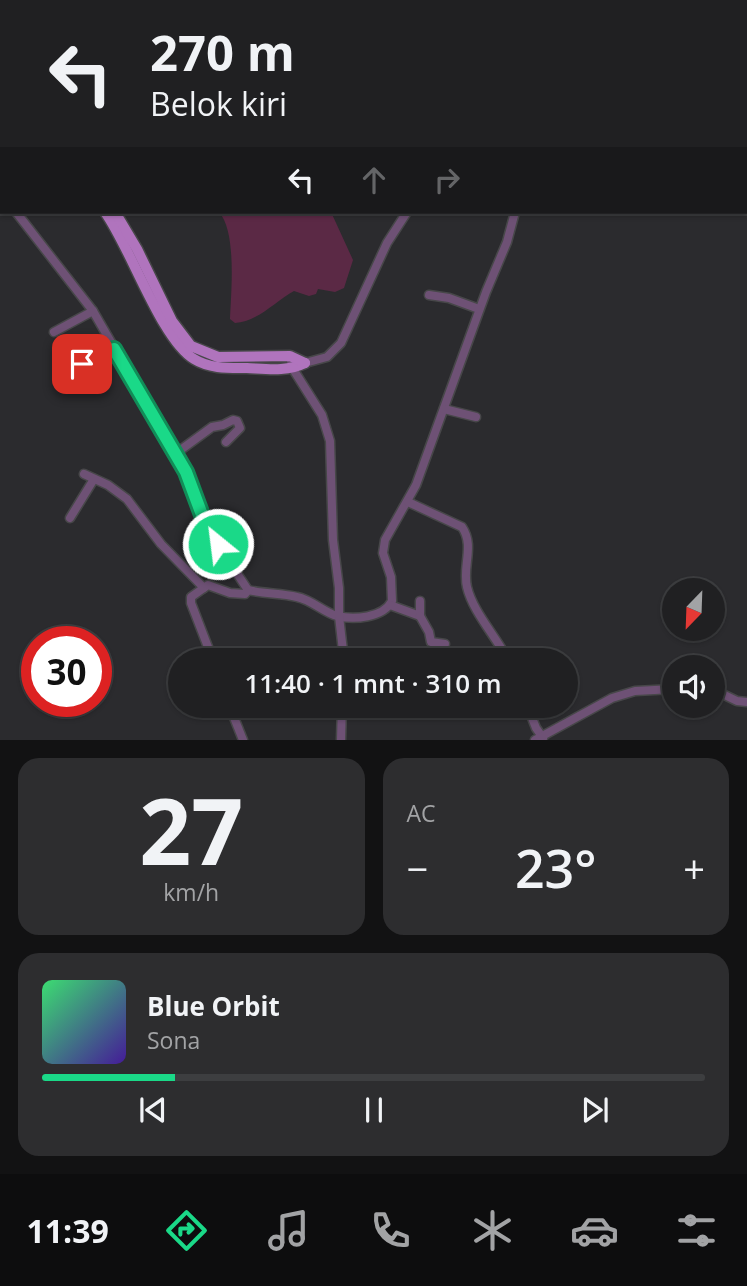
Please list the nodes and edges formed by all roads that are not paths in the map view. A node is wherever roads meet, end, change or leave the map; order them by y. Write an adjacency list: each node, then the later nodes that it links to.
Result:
1 (18, 214): 9 (street)
2 (106, 214): 6 (main road)
3 (116, 214): 6 (main road)
4 (406, 214): 15 (street)
5 (514, 214): 8 (street)
6 (133, 251): 14 (main road); 17 (main road)
7 (429, 295): 8 (street)
8 (480, 309): 18 (street)
9 (93, 311): 10 (street); 11 (street)
10 (54, 332)
11 (107, 336): 12 (street); 13 (street)
12 (91, 345)
13 (114, 349): 16 (street); 21 (street)
14 (290, 356): 15 (main road); 17 (street)
15 (305, 363): 17 (main road)
16 (82, 364)
17 (293, 369): 30 (street)
18 (443, 410): 19 (street); 24 (street)
19 (476, 417)
20 (226, 442): 21 (street)
21 (175, 454): 27 (street)
22 (84, 474): 23 (street)
23 (94, 479): 25 (street); 26 (street)
24 (408, 502): 29 (street); 35 (street)
25 (70, 518)
26 (204, 587): 27 (street); 33 (street)
27 (248, 590): 30 (street)
28 (420, 601): 31 (street)
29 (390, 605): 30 (street); 31 (street)
30 (339, 616): 34 (street)
31 (420, 616): 32 (street)
32 (445, 644)
33 (208, 648)
34 (343, 648)
35 (502, 648)
36 (662, 690): 42 (street)
37 (725, 695): 38 (street)
38 (747, 702)
39 (234, 718): 43 (street)
40 (342, 718): 44 (street)
41 (532, 718): 42 (street)
42 (541, 739)
43 (243, 740)
44 (341, 740)

